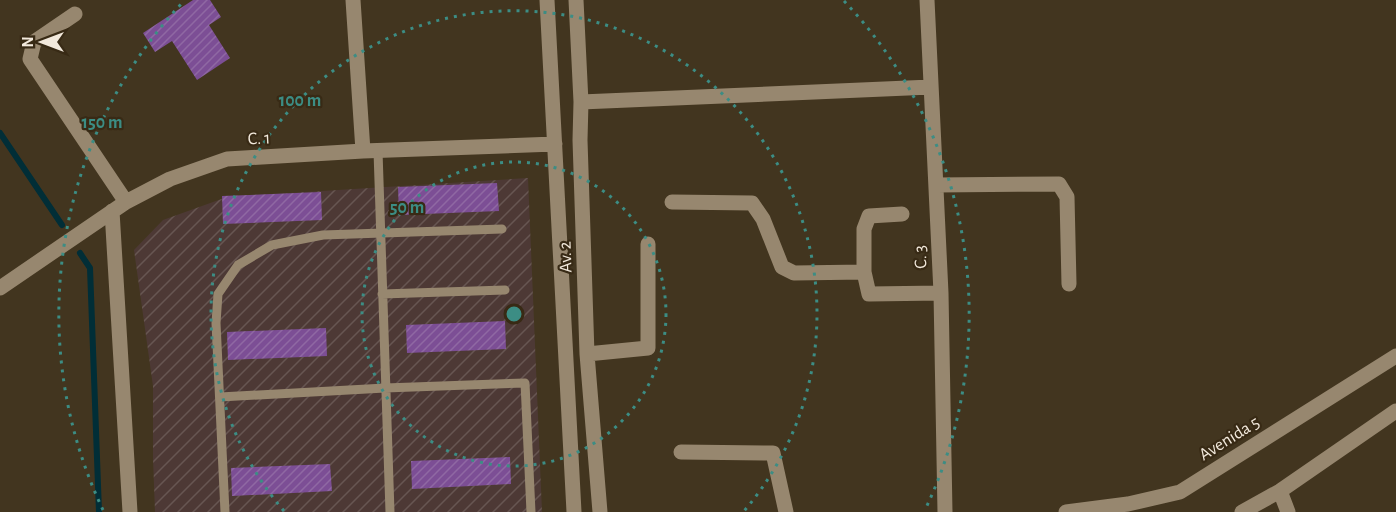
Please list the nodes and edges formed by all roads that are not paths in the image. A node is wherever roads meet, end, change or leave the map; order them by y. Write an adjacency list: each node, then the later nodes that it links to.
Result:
1 (354, 0): 9 (street)
2 (547, 0): 8 (street, Av. 2)
3 (576, 0): 7 (street, Av. 2)
4 (927, 0): 6 (street, C. 3)
5 (75, 14): 11 (street)
6 (931, 87): 7 (street); 10 (street, C. 3)
7 (581, 102): 24 (street, Av. 2)
8 (555, 144): 9 (street, C. 1); 35 (street, Av. 2)
9 (370, 151): 11 (street, C. 1); 16 (lane)
10 (936, 185): 19 (street); 22 (street, C. 3)
11 (126, 202): 13 (street, C. 1)
12 (672, 202): 18 (street)
13 (112, 211): 20 (street, C. 1); 31 (street)
14 (902, 214): 18 (street)
15 (502, 229): 16 (lane)
16 (380, 233): 23 (lane); 27 (lane)
17 (648, 244): 24 (street)
18 (864, 272): 22 (street)
19 (1069, 284)
20 (0, 288)
21 (505, 290): 23 (lane)
22 (941, 293): 38 (street, C. 3)
23 (382, 294): 26 (lane)
24 (588, 354): 36 (street, Av. 2)
25 (1396, 356): 39 (street, Avenida 5)
26 (385, 388): 27 (lane); 33 (lane); 34 (lane)
27 (220, 398): 32 (lane)
28 (1396, 411): 30 (street)
29 (681, 452): 37 (street)
30 (1280, 491): 40 (street); 41 (street)
31 (130, 512)
32 (225, 512)
33 (390, 512)
34 (531, 512)
35 (574, 512)
36 (600, 512)
37 (786, 512)
38 (945, 512)
39 (1066, 512)
40 (1242, 512)
41 (1288, 512)

